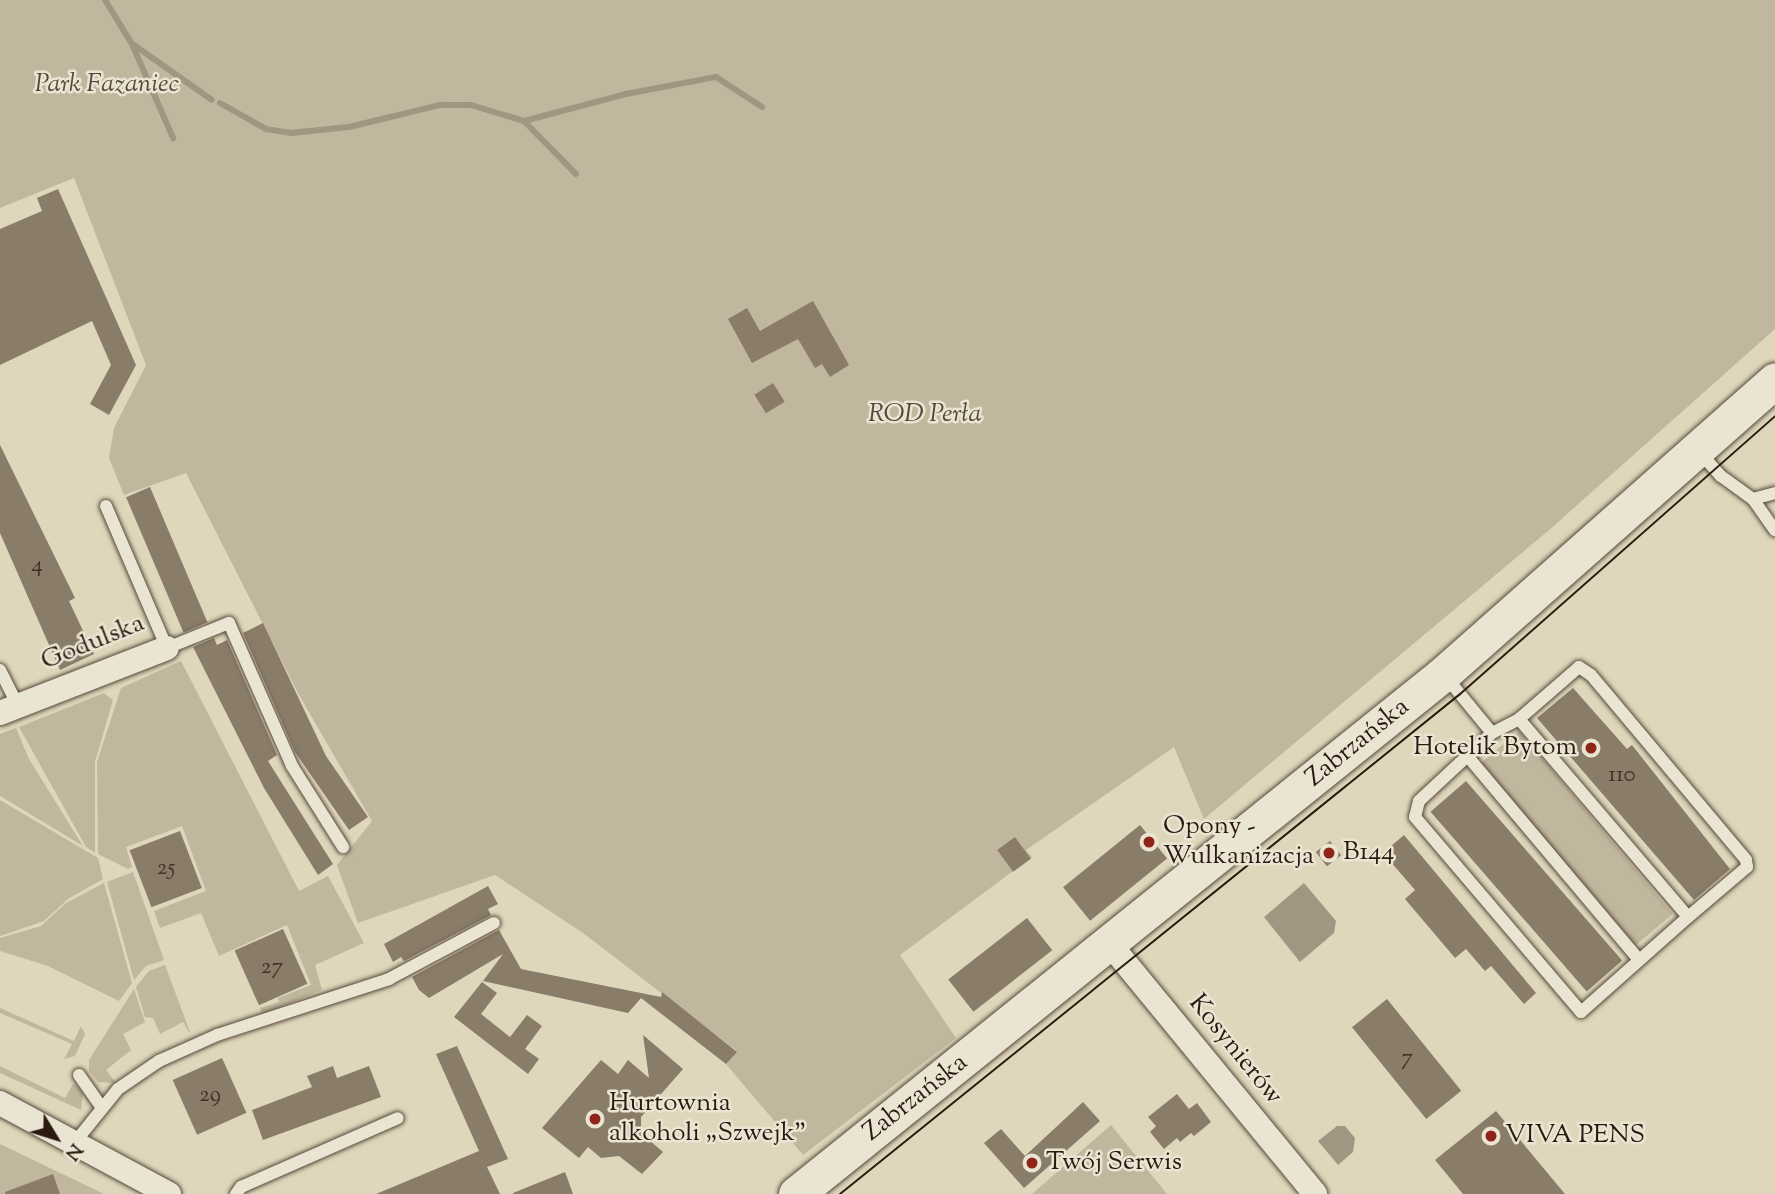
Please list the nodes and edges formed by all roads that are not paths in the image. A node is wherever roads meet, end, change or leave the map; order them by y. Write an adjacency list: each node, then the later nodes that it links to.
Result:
1 (1775, 380): 2 (street, Zabrzańska)
2 (1698, 450): 4 (lane); 9 (street, Zabrzańska)
3 (1775, 493): 4 (lane)
4 (1754, 499): 6 (lane)
5 (106, 506): 7 (lane, Godulska)
6 (1775, 530)
7 (167, 648): 10 (street, Godulska); 14 (lane)
8 (0, 670): 10 (lane, Godulska)
9 (1443, 674): 12 (lane); 17 (street, Zabrzańska)
10 (9, 710)
11 (1519, 719): 12 (lane); 15 (lane); 15 (lane)
12 (1492, 733): 13 (lane)
13 (1469, 758): 18 (lane); 18 (lane)
14 (343, 847)
15 (1688, 917): 18 (lane)
16 (494, 923): 21 (lane)
17 (1109, 943): 26 (street, Zabrzańska); 27 (street, Kosynierów)
18 (1639, 960)
19 (79, 1075): 21 (lane)
20 (0, 1103): 23 (street)
21 (102, 1108): 23 (lane)
22 (398, 1118): 25 (lane)
23 (76, 1141): 24 (street)
24 (169, 1194)
25 (236, 1194)
26 (796, 1194)
27 (1315, 1194)

